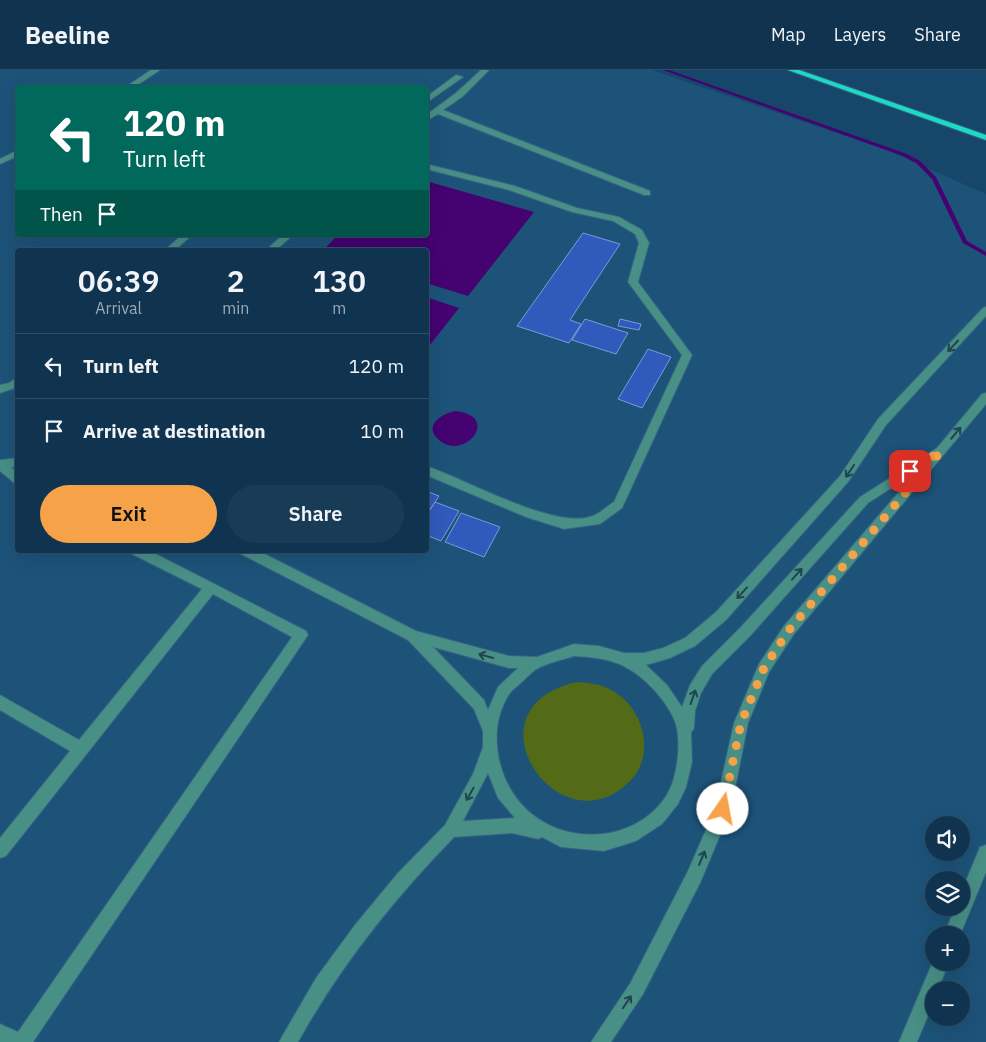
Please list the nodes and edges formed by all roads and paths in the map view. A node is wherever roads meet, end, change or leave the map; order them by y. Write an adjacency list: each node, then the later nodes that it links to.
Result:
1 (156, 70): 5 (street)
2 (485, 70): 7 (street)
3 (792, 70): 9 (main road)
4 (459, 77): 6 (street)
5 (132, 85)
6 (429, 99)
7 (438, 111): 8 (street); 13 (street)
8 (429, 117)
9 (986, 138)
10 (15, 154): 11 (street)
11 (0, 162)
12 (429, 167): 25 (street)
13 (647, 193)
14 (185, 237): 16 (street)
15 (286, 237): 17 (street)
16 (172, 248)
17 (273, 248)
18 (986, 310): 31 (street, one-way to 31)
19 (15, 384): 20 (street)
20 (0, 389)
21 (986, 397): 22 (street, one-way to 21)
22 (941, 451): 35 (street, one-way to 22); 47 (street, one-way to 22)
23 (15, 462): 24 (street)
24 (0, 464): 26 (street)
25 (429, 471)
26 (15, 479)
27 (142, 553): 29 (street)
28 (251, 553): 30 (street)
29 (211, 587): 36 (street); 45 (street)
30 (413, 636): 32 (street, one-way to 30); 34 (street)
31 (616, 656): 32 (street); 35 (street)
32 (534, 662): 34 (street)
33 (0, 702): 36 (street)
34 (488, 727): 37 (street)
35 (685, 745): 38 (street)
36 (81, 749): 40 (street)
37 (488, 749): 38 (street); 39 (street, one-way to 39)
38 (546, 832): 39 (street)
39 (445, 835): 46 (street)
40 (0, 850)
41 (986, 853): 42 (street)
42 (956, 926)
43 (937, 971): 48 (street)
44 (0, 1033): 45 (street)
45 (20, 1042)
46 (288, 1042)
47 (600, 1042)
48 (908, 1042)

